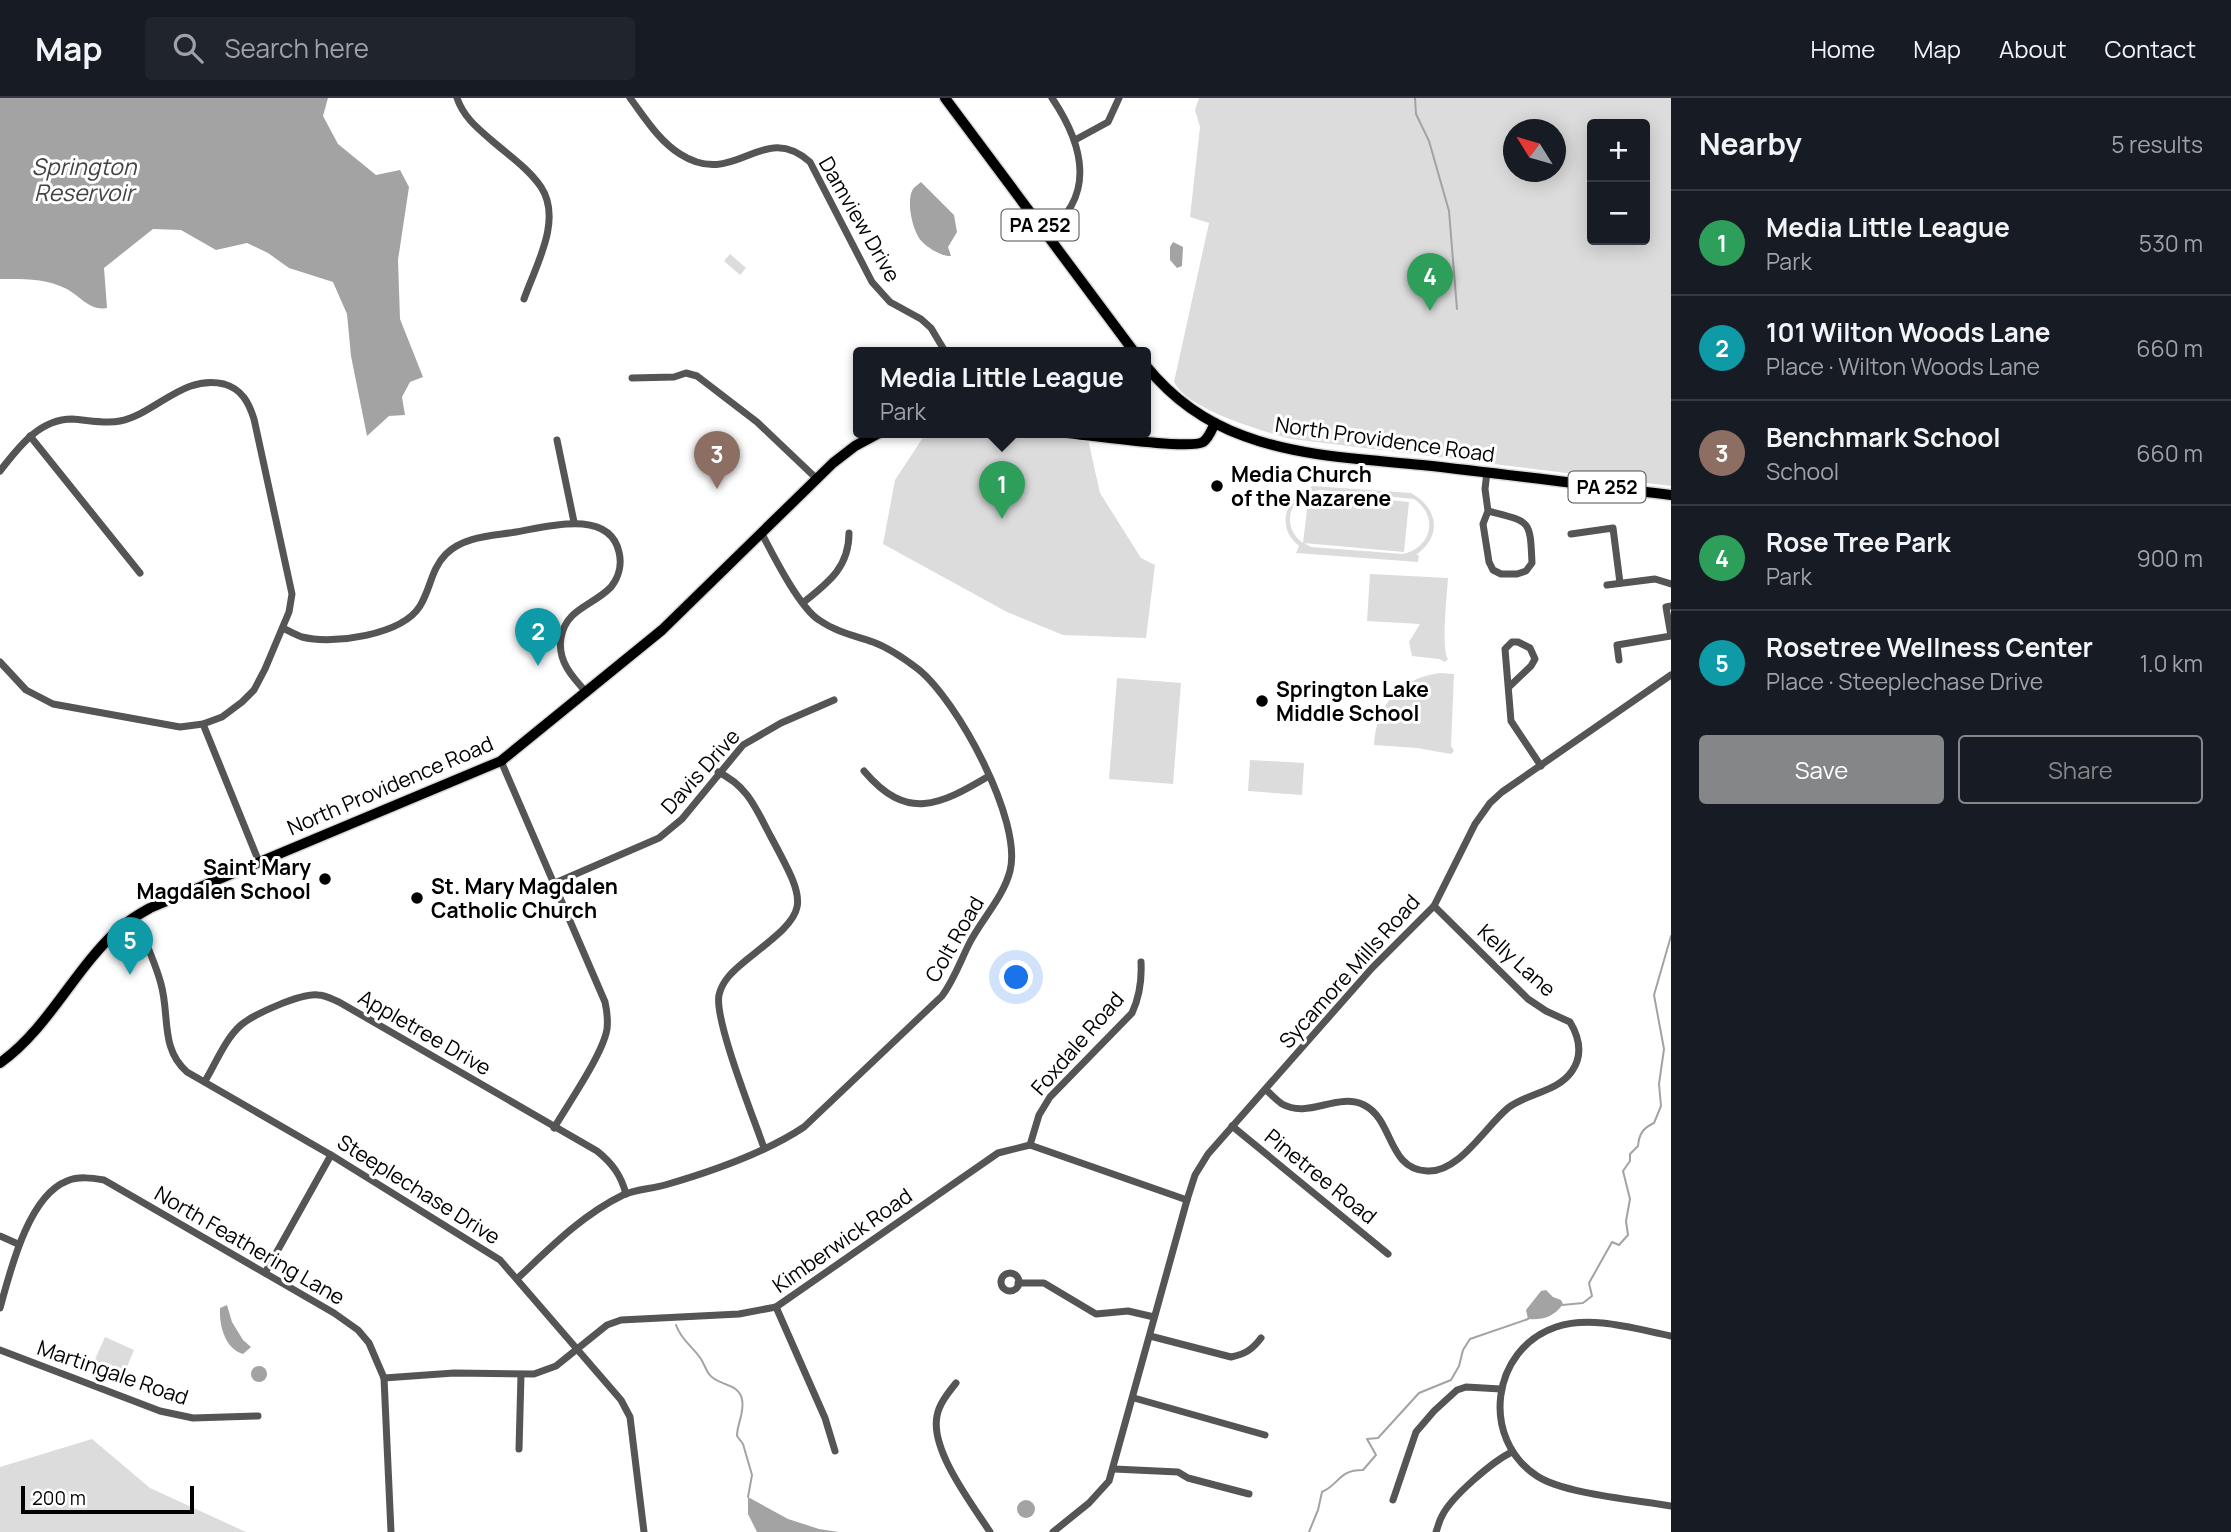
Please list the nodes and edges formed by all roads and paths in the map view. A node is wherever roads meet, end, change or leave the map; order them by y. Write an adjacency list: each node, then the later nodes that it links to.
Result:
1 (457, 98): 8 (street)
2 (629, 98): 9 (street, Damview Drive)
3 (945, 98): 7 (main road, PA 252)
4 (1052, 98): 6 (street)
5 (1119, 98): 6 (street)
6 (1075, 140): 7 (street)
7 (1046, 233): 10 (main road, PA 252)
8 (524, 299)
9 (943, 347)
10 (1131, 347)
11 (1151, 371): 13 (main road, PA 252)
12 (632, 378): 20 (street)
13 (1215, 423): 16 (main road); 19 (main road, North Providence Road / PA 252)
14 (30, 436): 18 (street); 27 (street); 33 (street)
15 (870, 438): 20 (main road, North Providence Road)
16 (1113, 438)
17 (557, 440): 23 (street)
18 (0, 471)
19 (1487, 472): 21 (main road, North Providence Road / PA 252); 22 (street)
20 (817, 479): 24 (main road, North Providence Road)
21 (1671, 495)
22 (1488, 511): 22 (street)
23 (574, 522): 33 (street); 38 (street)
24 (761, 532): 31 (street, Colt Road); 38 (main road, North Providence Road)
25 (849, 533): 31 (street)
26 (1571, 534): 28 (street)
27 (140, 573)
28 (1620, 583): 29 (street); 30 (street)
29 (1671, 584)
30 (1607, 585)
31 (804, 602): 45 (street, Colt Road)
32 (1671, 606): 34 (street)
33 (283, 628): 40 (street)
34 (1619, 660)
35 (0, 662): 40 (street)
36 (1671, 675): 42 (street, Sycamore Mills Road)
37 (1510, 686): 37 (street); 42 (street)
38 (587, 693): 41 (main road, North Providence Road)
39 (834, 700): 44 (street, Davis Drive)
40 (203, 724): 46 (street)
41 (501, 761): 46 (main road, North Providence Road); 47 (street)
42 (1541, 766): 48 (street, Sycamore Mills Road)
43 (864, 771): 45 (street)
44 (719, 772): 47 (street, Davis Drive); 57 (street)
45 (989, 776): 57 (street, Colt Road)
46 (259, 862): 49 (main road, North Providence Road)
47 (555, 883): 55 (street)
48 (1434, 906): 53 (street, Sycamore Mills Road); 53 (street, Kelly Lane)
49 (135, 917): 51 (main road, North Providence Road); 52 (street, Steeplechase Drive)
50 (1142, 962): 56 (street, Foxdale Road)
51 (0, 1063)
52 (205, 1081): 55 (street, Appletree Drive); 58 (street, Steeplechase Drive)
53 (1266, 1090): 54 (street, Sycamore Mills Road)
54 (1232, 1126): 60 (street, Sycamore Mills Road); 63 (street, Pinetree Road)
55 (554, 1128): 59 (street, Appletree Drive)
56 (1030, 1145): 60 (street); 67 (street, Kimberwick Road)
57 (764, 1148): 59 (street, Colt Road)
58 (331, 1155): 64 (street); 65 (street, Steeplechase Drive)
59 (626, 1194): 65 (street, Colt Road)
60 (1187, 1200): 69 (street, Sycamore Mills Road)
61 (0, 1236): 62 (street)
62 (18, 1244): 64 (street, North Feathering Lane); 68 (street, North Feathering Lane)
63 (1388, 1254)
64 (265, 1272): 76 (street, North Feathering Lane)
65 (518, 1278): 73 (street, Steeplechase Drive)
66 (1018, 1283): 69 (street)
67 (776, 1307): 73 (street, Kimberwick Road); 83 (street)
68 (0, 1308)
69 (1154, 1317): 70 (street, Sycamore Mills Road)
70 (1150, 1336): 72 (street); 79 (street, Sycamore Mills Road)
71 (1671, 1336): 78 (street)
72 (1261, 1338)
73 (577, 1349): 75 (street, Kimberwick Road); 91 (street, Steeplechase Drive)
74 (0, 1350): 80 (street, Martingale Road)
75 (521, 1376): 76 (street, Kimberwick Road); 82 (street)
76 (384, 1378): 90 (street, North Feathering Lane)
77 (956, 1383): 92 (street)
78 (1501, 1389): 84 (street); 87 (street)
79 (1134, 1398): 81 (street); 85 (street, Sycamore Mills Road)
80 (258, 1416)
81 (1265, 1435)
82 (519, 1450)
83 (835, 1451)
84 (1511, 1452): 88 (street); 93 (street)
85 (1114, 1469): 86 (street); 89 (street, Sycamore Mills Road)
86 (1249, 1494)
87 (1393, 1500)
88 (1671, 1506)
89 (1056, 1531)
90 (391, 1532)
91 (644, 1532)
92 (990, 1532)
93 (1436, 1532)

